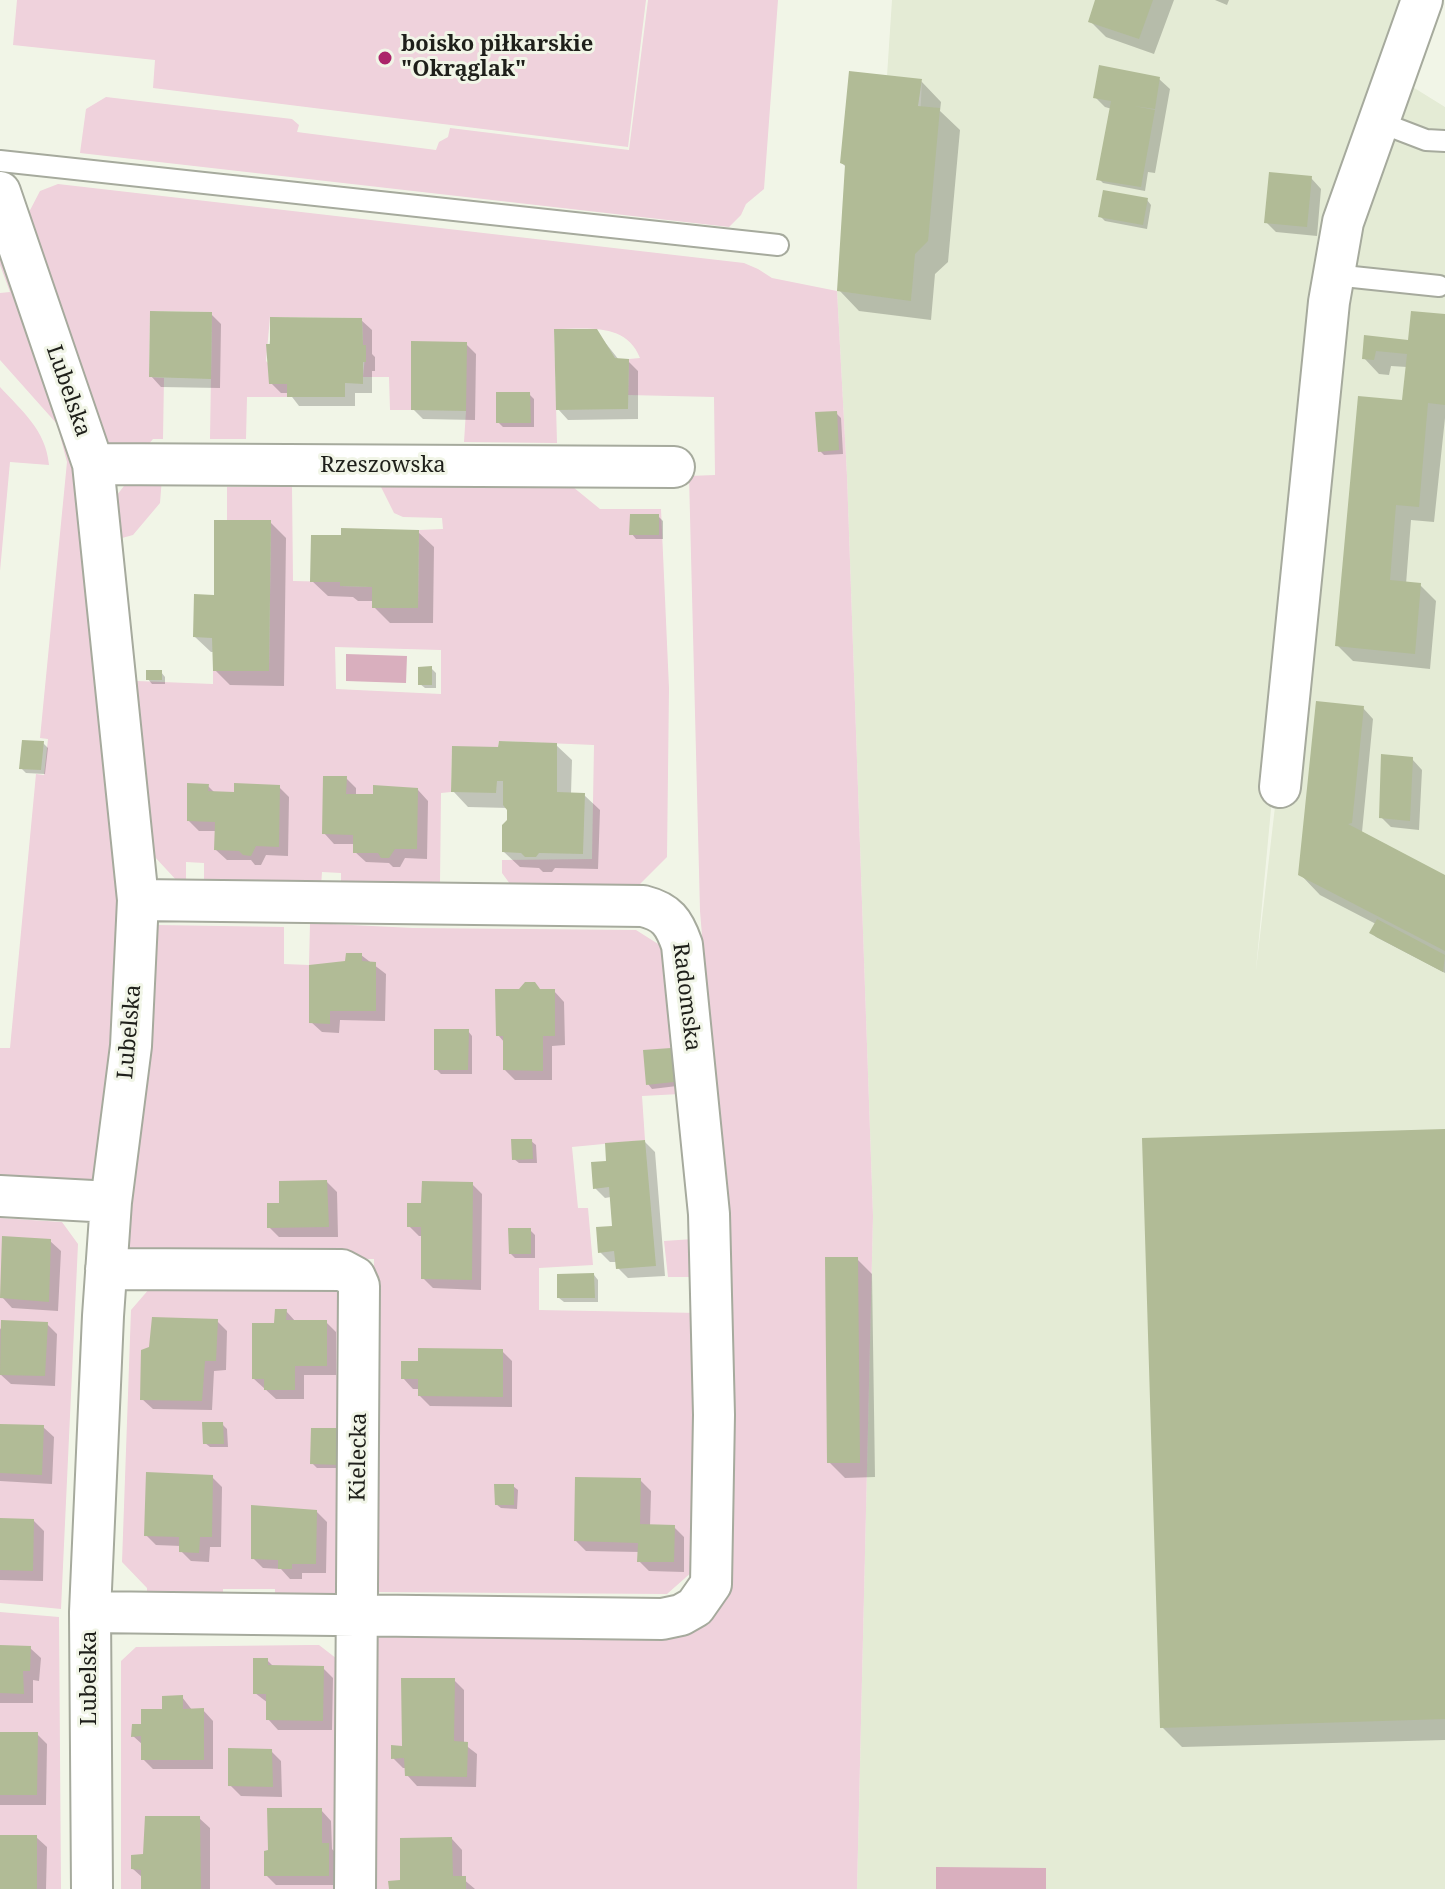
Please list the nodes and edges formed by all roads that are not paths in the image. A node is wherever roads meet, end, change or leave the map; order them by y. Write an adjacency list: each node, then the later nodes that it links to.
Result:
1 (1422, 0): 2 (street)
2 (1379, 122): 3 (lane); 7 (street)
3 (1445, 141)
4 (0, 161): 6 (lane)
5 (0, 192): 9 (street, Lubelska)
6 (778, 245)
7 (1334, 275): 8 (lane); 11 (street)
8 (1439, 286)
9 (93, 464): 10 (street, Rzeszowska); 12 (street, Lubelska)
10 (674, 467)
11 (1280, 787)
12 (138, 900): 14 (street, Lubelska); 17 (street, Radomska)
13 (0, 1196): 14 (street)
14 (111, 1202): 15 (street, Lubelska)
15 (106, 1269): 16 (street, Lubelska); 17 (street, Kielecka)
16 (90, 1612): 17 (street); 18 (street, Lubelska)
17 (357, 1617): 19 (street, Kielecka)
18 (92, 1889)
19 (355, 1889)

